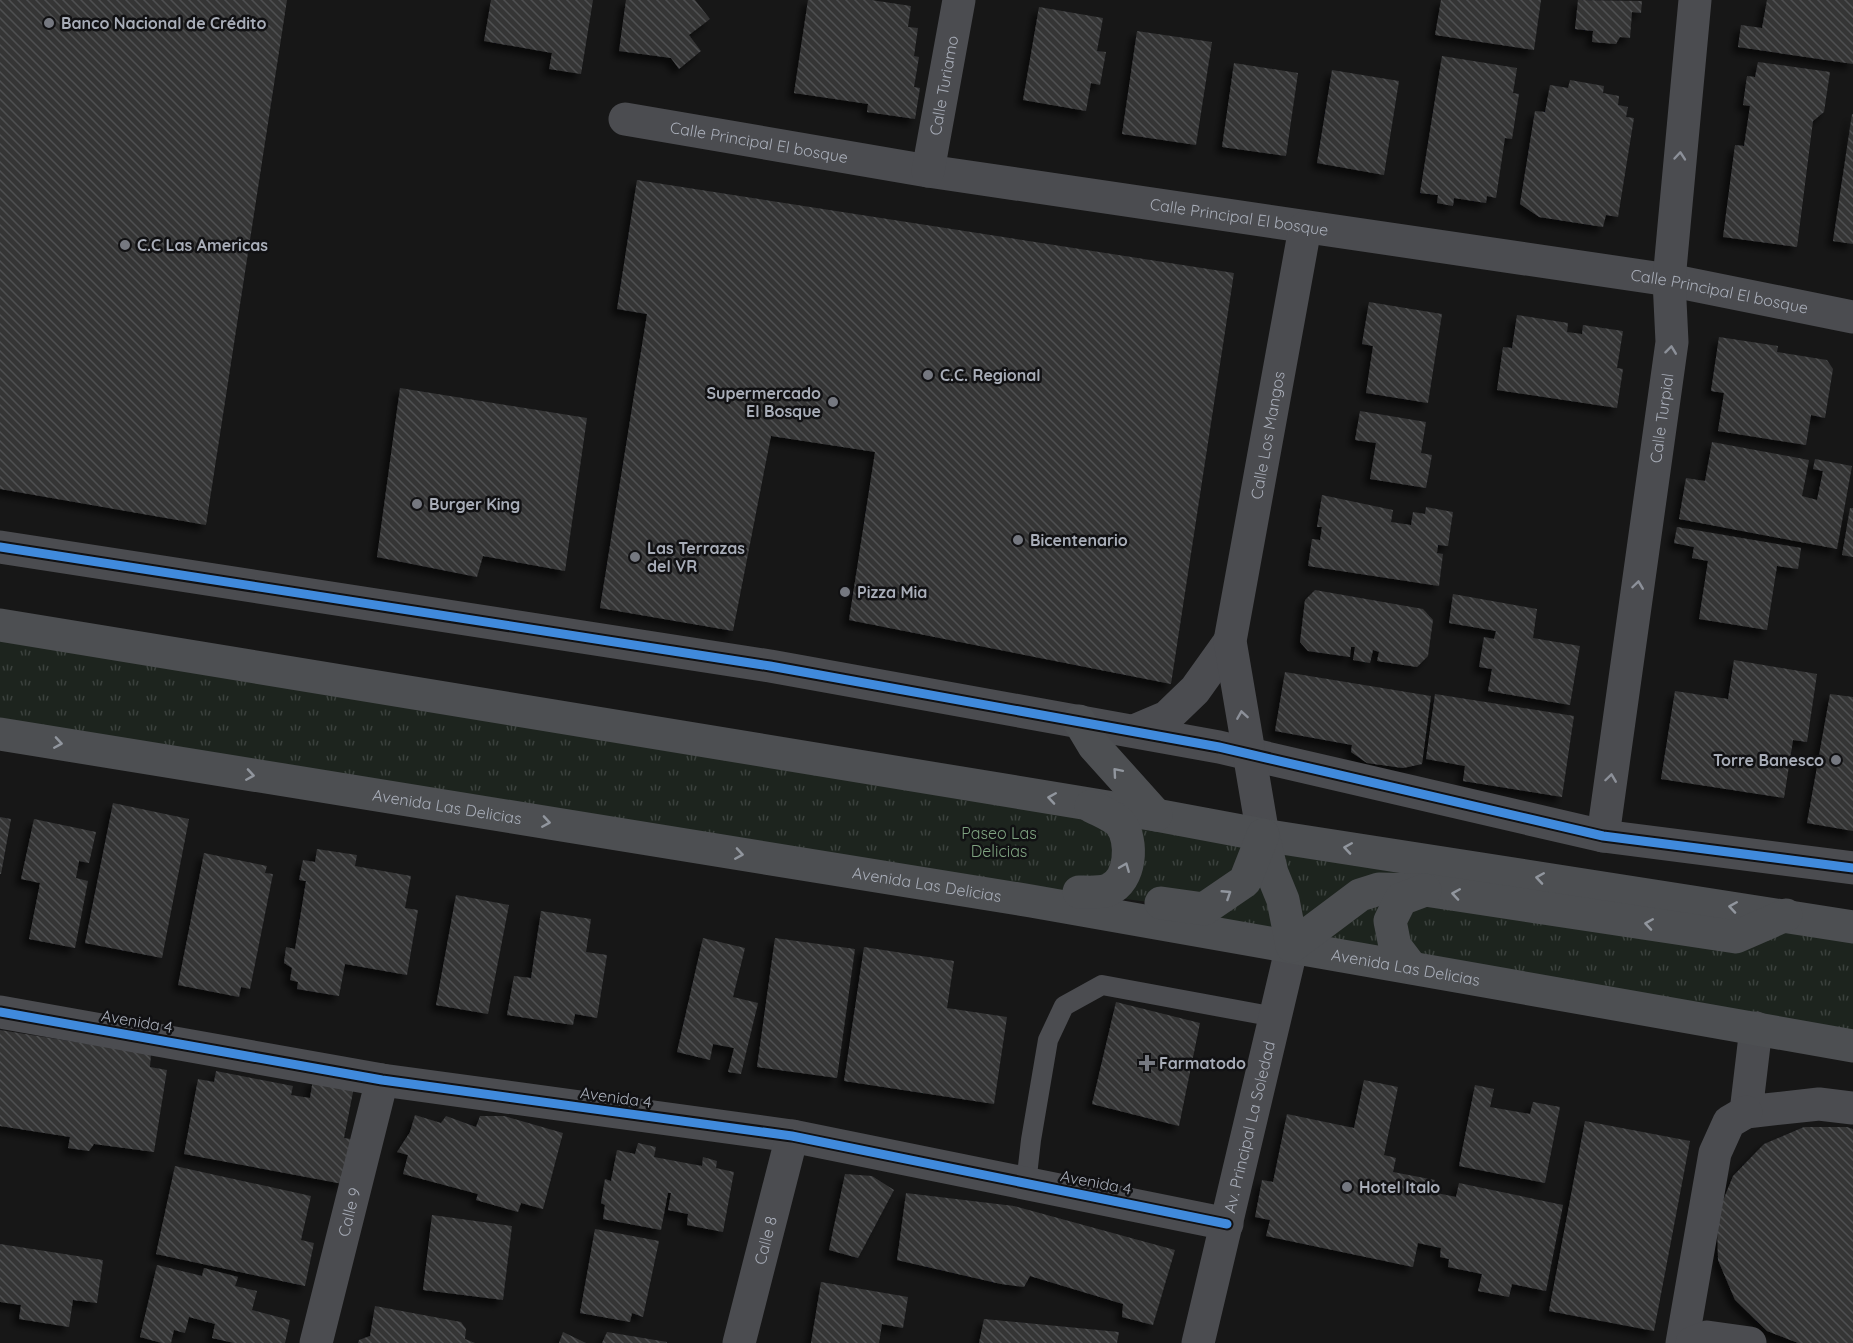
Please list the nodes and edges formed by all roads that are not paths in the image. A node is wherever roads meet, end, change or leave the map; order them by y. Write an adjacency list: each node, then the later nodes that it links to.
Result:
1 (959, 0): 4 (street, Calle Turiamo)
2 (1695, 0): 6 (street, Calle Turpial, one-way to 2)
3 (625, 119): 4 (street, Calle Principal El bosque)
4 (928, 171): 5 (street, Calle Principal El bosque)
5 (1305, 228): 6 (street, Calle Principal El bosque); 10 (street, Calle Los Mangos)
6 (1668, 280): 7 (street, Calle Principal El bosque); 18 (street, Calle Turpial, one-way to 6)
7 (1853, 317)
8 (0, 547): 11 (street)
9 (0, 625): 15 (main road, one-way to 9)
10 (1230, 641): 12 (street); 14 (street, one-way to 10)
11 (1078, 721): 12 (street); 16 (main road, one-way to 11)
12 (1134, 731): 14 (street)
13 (0, 734): 22 (main road, Avenida Las Delicias, one-way to 22)
14 (1249, 754): 17 (street); 18 (street)
15 (1085, 803): 16 (main road); 21 (main road, one-way to 15)
16 (1156, 815): 17 (main road)
17 (1263, 835): 21 (main road, one-way to 17); 23 (main road, one-way to 17); 25 (main road)
18 (1604, 836): 19 (street)
19 (1853, 868)
20 (1425, 890): 23 (main road, one-way to 20); 25 (main road); 26 (main road)
21 (1079, 892): 22 (main road)
22 (1031, 901): 25 (main road, Avenida Las Delicias)
23 (1786, 915): 24 (main road)
24 (1853, 927)
25 (1292, 946): 26 (main road, Avenida Las Delicias); 28 (street, Av. Principal La Soledad)
26 (1411, 967): 29 (main road, Avenida Las Delicias)
27 (0, 1012): 31 (street, Avenida 4)
28 (1275, 1017): 35 (lane); 36 (street, Av. Principal La Soledad)
29 (1756, 1028): 30 (main road, Avenida Las Delicias); 33 (street)
30 (1853, 1046)
31 (382, 1080): 34 (street, Avenida 4); 37 (street, Calle 9)
32 (1853, 1108): 33 (street)
33 (1746, 1112): 40 (street)
34 (792, 1136): 35 (street, Avenida 4); 38 (street, Calle 8)
35 (1026, 1184): 36 (street, Avenida 4)
36 (1227, 1224): 39 (street, Av. Principal La Soledad)
37 (316, 1343)
38 (739, 1343)
39 (1198, 1343)
40 (1682, 1343)
41 (1692, 1343): 42 (street)
42 (1750, 1343)

